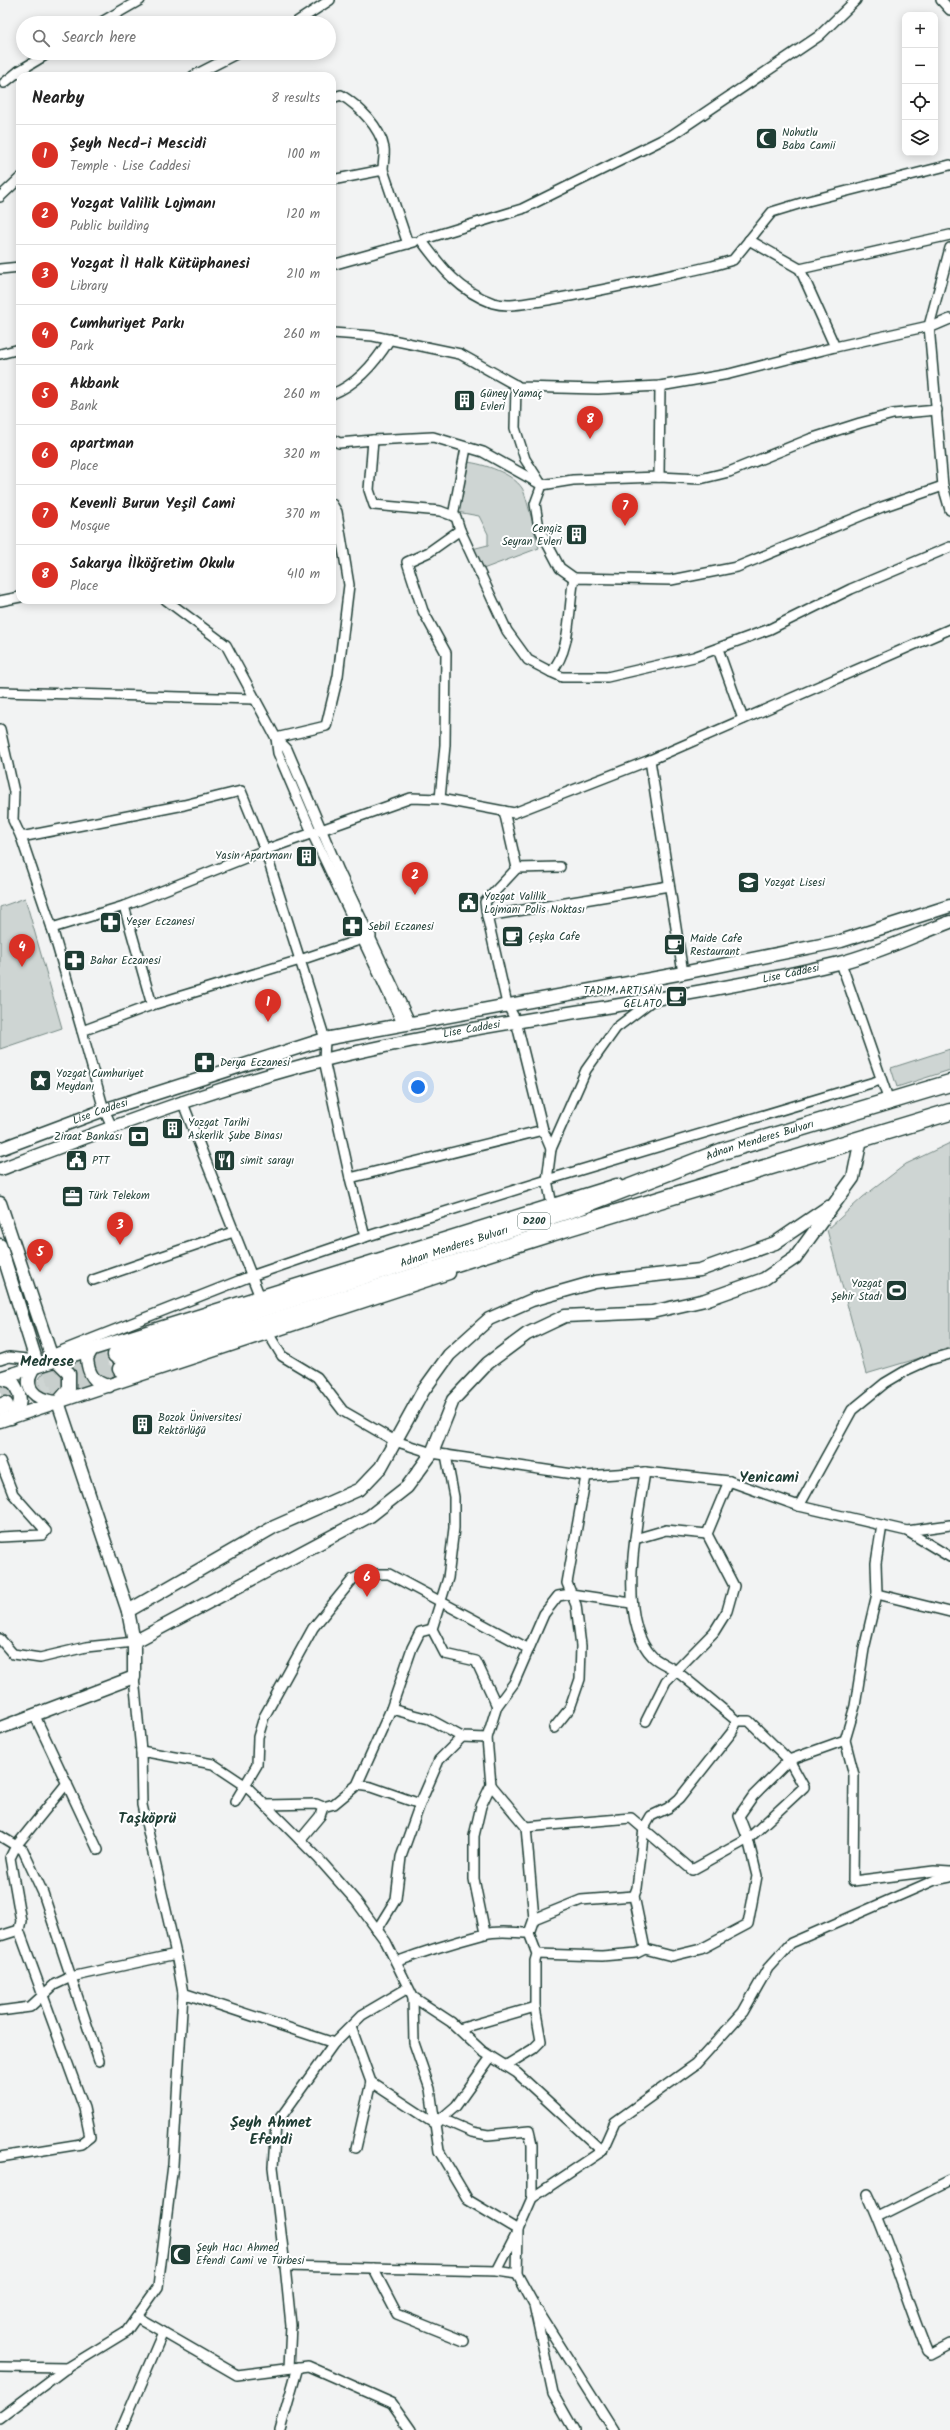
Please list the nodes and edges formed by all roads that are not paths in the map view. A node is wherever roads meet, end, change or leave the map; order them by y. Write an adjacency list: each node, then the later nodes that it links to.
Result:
1 (140, 0): 6 (street)
2 (330, 0): 7 (street)
3 (856, 0): 21 (street)
4 (942, 0): 5 (street)
5 (950, 10)
6 (112, 16)
7 (305, 16)
8 (39, 60): 10 (street)
9 (224, 60): 11 (street)
10 (22, 72)
11 (201, 72)
12 (16, 76): 13 (street)
13 (1, 84)
14 (336, 97): 16 (street)
15 (950, 165): 22 (street)
16 (383, 170): 17 (street); 23 (street)
17 (336, 179)
18 (16, 182): 19 (street)
19 (0, 197)
20 (950, 235): 28 (street)
21 (421, 240): 22 (street); 23 (street)
22 (749, 240): 28 (street)
23 (408, 244): 25 (street)
24 (950, 248): 30 (street)
25 (336, 264)
26 (16, 267): 27 (street)
27 (0, 269)
28 (800, 269): 33 (street)
29 (950, 319): 30 (street)
30 (929, 327): 33 (street); 39 (street)
31 (336, 333): 32 (street)
32 (390, 339): 36 (street); 38 (street)
33 (835, 347): 37 (street)
34 (16, 350): 35 (street)
35 (0, 354)
36 (516, 385): 37 (street); 45 (street)
37 (660, 386): 44 (street)
38 (336, 392)
39 (937, 410): 43 (street); 44 (street)
40 (373, 440): 41 (street); 42 (street); 49 (street)
41 (336, 441)
42 (466, 448): 45 (street); 49 (street)
43 (946, 464): 46 (street)
44 (658, 478): 45 (street)
45 (542, 485): 52 (street)
46 (943, 486): 48 (street); 52 (street)
47 (336, 510): 63 (street)
48 (950, 510)
49 (453, 516): 50 (street)
50 (460, 530): 58 (street); 66 (street)
51 (950, 546): 57 (street)
52 (574, 578): 58 (street)
53 (16, 598): 54 (street)
54 (0, 601)
55 (171, 604): 60 (street)
56 (950, 628): 61 (street)
57 (718, 649): 58 (street); 61 (street)
58 (550, 672)
59 (0, 692): 60 (street)
60 (254, 699): 63 (street)
61 (743, 719): 65 (street)
62 (0, 729): 64 (street)
63 (276, 738): 68 (street)
64 (3, 749): 69 (street)
65 (650, 760): 67 (street); 73 (street)
66 (440, 799): 67 (street); 68 (street)
67 (504, 811): 72 (street)
68 (317, 833): 70 (street); 79 (street)
69 (21, 837): 70 (street); 78 (street)
70 (265, 850): 74 (street); 80 (street)
71 (560, 866): 72 (street)
72 (517, 868): 76 (street)
73 (669, 886): 76 (street); 82 (street)
74 (124, 906): 78 (street); 85 (street)
75 (950, 906): 82 (street, Lise Caddesi)
76 (487, 916): 84 (street)
77 (950, 922): 81 (street, Lise Caddesi)
78 (52, 928): 88 (street)
79 (367, 938): 80 (street); 87 (street)
80 (300, 960): 85 (street); 89 (street)
81 (841, 963): 83 (street, Lise Caddesi); 91 (street)
82 (683, 972): 84 (street, Lise Caddesi)
83 (653, 1000): 86 (street, Lise Caddesi); 101 (street)
84 (507, 1004): 86 (street); 87 (street, Lise Caddesi)
85 (152, 1005): 88 (street)
86 (516, 1021): 90 (street, Lise Caddesi); 98 (street)
87 (406, 1023): 89 (street, Lise Caddesi)
88 (82, 1031): 95 (street)
89 (325, 1039): 90 (street); 95 (street, Lise Caddesi)
90 (324, 1060): 93 (street, Lise Caddesi); 105 (street)
91 (882, 1080): 94 (street); 106 (street)
92 (950, 1083): 94 (highway, Adnan Menderes Bulvarı / D200)
93 (182, 1101): 97 (street, Lise Caddesi); 110 (street)
94 (889, 1101): 102 (highway, Adnan Menderes Bulvarı / D200)
95 (104, 1110): 97 (street); 100 (street, Lise Caddesi)
96 (950, 1112): 99 (highway, Adnan Menderes Bulvarı / D200)
97 (112, 1127): 104 (street, Lise Caddesi)
98 (543, 1130): 101 (street); 105 (street)
99 (861, 1139): 103 (highway, Adnan Menderes Bulvarı / D200); 107 (street)
100 (0, 1149)
101 (551, 1149): 106 (street)
102 (723, 1152): 103 (highway, Adnan Menderes Bulvarı / D200); 109 (street)
103 (774, 1166): 116 (street)
104 (0, 1169)
105 (350, 1178): 111 (street)
106 (547, 1180): 109 (street); 111 (street)
107 (836, 1201): 126 (street); 127 (street)
108 (0, 1203): 119 (street)
109 (552, 1205): 115 (street)
110 (233, 1232): 113 (street); 114 (street)
111 (364, 1237): 113 (street)
112 (0, 1245): 121 (street)
113 (251, 1276): 115 (street); 119 (street)
114 (93, 1280)
115 (260, 1297): 117 (street)
116 (268, 1333): 123 (street); 126 (street)
117 (92, 1349): 119 (street); 123 (street)
118 (950, 1355): 133 (street)
119 (54, 1358): 121 (street); 124 (street)
120 (0, 1360): 121 (street)
121 (35, 1364): 122 (street); 124 (street)
122 (0, 1378): 125 (street)
123 (109, 1386): 124 (street)
124 (58, 1402): 125 (street); 145 (street)
125 (4, 1413)
126 (395, 1441): 127 (street); 145 (street)
127 (432, 1453): 128 (street); 149 (street)
128 (446, 1455): 131 (street); 143 (street)
129 (0, 1460): 138 (street)
130 (645, 1472): 131 (street); 132 (street); 139 (street)
131 (586, 1476): 141 (street)
132 (729, 1482): 133 (street); 137 (street)
133 (799, 1506): 134 (street)
134 (882, 1525): 136 (street); 142 (street)
135 (950, 1525): 136 (street)
136 (907, 1531): 140 (street)
137 (707, 1534): 139 (street); 151 (street)
138 (0, 1537)
139 (635, 1539): 144 (street)
140 (950, 1558)
141 (571, 1594): 144 (street); 150 (street); 159 (street)
142 (877, 1594): 146 (street); 162 (street)
143 (439, 1602): 147 (street); 150 (street); 168 (street)
144 (631, 1603): 151 (street)
145 (128, 1610): 149 (street)
146 (950, 1612)
147 (432, 1629): 153 (street); 154 (street)
148 (0, 1639): 149 (street)
149 (134, 1642): 152 (street)
150 (529, 1648): 153 (street)
151 (675, 1670): 156 (street); 157 (street)
152 (134, 1677): 155 (street); 163 (street)
153 (497, 1706): 161 (street)
154 (391, 1709): 160 (street); 166 (street)
155 (34, 1714): 158 (street); 165 (street)
156 (646, 1721)
157 (737, 1721): 164 (street); 174 (street)
158 (0, 1728)
159 (554, 1728)
160 (462, 1737): 161 (street); 170 (street)
161 (487, 1738): 167 (street)
162 (845, 1740): 164 (street); 180 (street)
163 (141, 1751): 168 (street); 190 (street)
164 (789, 1760): 176 (street); 176 (street)
165 (67, 1783): 178 (street); 179 (street)
166 (357, 1785): 170 (street); 172 (street)
167 (491, 1785): 173 (street); 186 (street)
168 (246, 1786): 169 (street); 171 (street)
169 (235, 1802)
170 (420, 1804): 185 (street)
171 (265, 1805): 172 (street); 177 (street)
172 (323, 1807): 177 (street)
173 (526, 1827): 174 (street); 183 (street)
174 (644, 1828): 176 (street); 182 (street)
175 (0, 1836): 178 (street)
176 (748, 1839): 189 (street)
177 (300, 1840): 185 (street)
178 (16, 1846): 184 (street); 193 (street)
179 (98, 1850)
180 (950, 1872)
181 (950, 1877): 209 (street)
182 (634, 1896): 183 (street); 189 (street)
183 (534, 1918): 187 (street)
184 (19, 1930): 188 (street); 196 (street)
185 (377, 1930): 192 (street)
186 (485, 1933): 187 (street); 192 (street)
187 (529, 1933): 191 (street)
188 (0, 1936)
189 (646, 1949): 191 (street)
190 (176, 1954): 193 (street); 195 (street)
191 (538, 1954): 198 (street)
192 (396, 1962): 194 (street)
193 (71, 1976): 196 (street); 204 (street)
194 (408, 1988): 197 (street); 200 (street)
195 (183, 1993): 202 (street); 221 (street)
196 (43, 1995): 199 (street); 210 (street)
197 (413, 1997): 201 (street); 207 (street)
198 (535, 2008): 201 (street); 205 (street)
199 (0, 2011)
200 (351, 2027): 202 (street); 206 (street)
201 (459, 2029): 203 (street)
202 (334, 2043): 216 (street)
203 (491, 2057): 205 (street); 207 (street)
204 (99, 2061)
205 (505, 2066): 209 (street)
206 (371, 2082): 207 (street); 208 (street)
207 (438, 2121): 213 (street); 215 (street)
208 (356, 2148)
209 (602, 2151): 213 (street)
210 (0, 2157)
211 (950, 2181): 214 (street)
212 (867, 2194): 214 (street)
213 (532, 2198): 215 (street)
214 (878, 2217): 224 (street)
215 (518, 2230): 218 (street); 219 (street)
216 (285, 2266): 217 (street); 227 (street)
217 (373, 2268): 218 (street); 223 (street)
218 (497, 2271): 219 (street)
219 (517, 2274): 220 (street)
220 (534, 2305): 232 (street); 233 (street)
221 (137, 2317): 222 (street); 226 (street)
222 (163, 2332): 227 (street); 229 (street)
223 (464, 2340)
224 (950, 2344)
225 (0, 2367): 226 (street)
226 (68, 2368): 228 (street)
227 (293, 2368): 230 (street); 231 (street)
228 (0, 2418)
229 (124, 2428)
230 (280, 2430)
231 (411, 2430)
232 (574, 2430)
233 (613, 2430)

